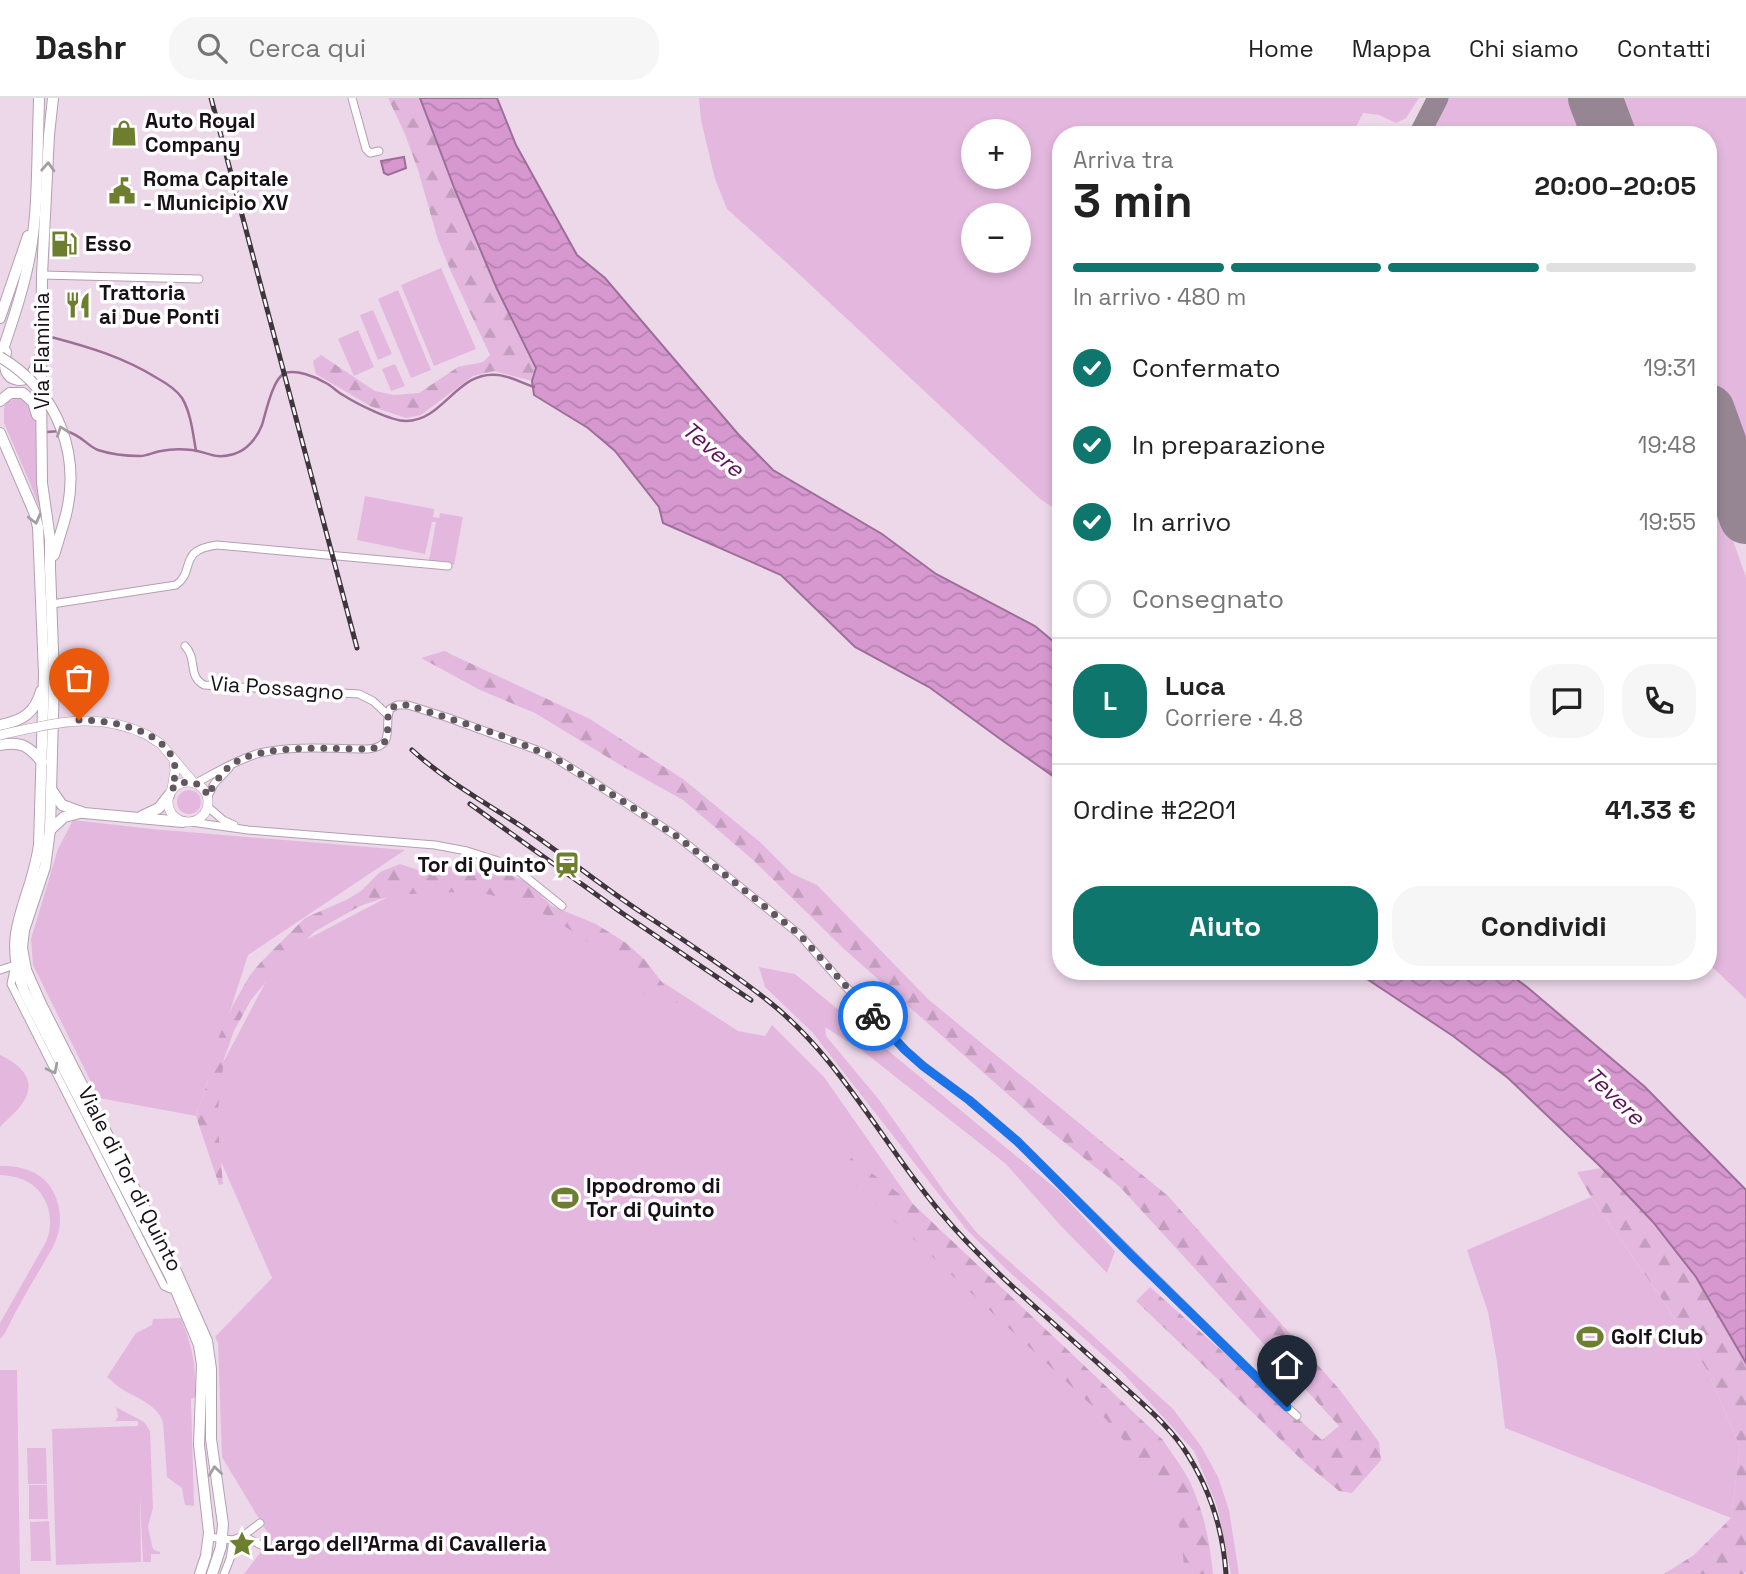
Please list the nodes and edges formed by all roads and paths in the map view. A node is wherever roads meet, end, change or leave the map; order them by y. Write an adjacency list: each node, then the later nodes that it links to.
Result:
1 (39, 98): 5 (main road, Via Flaminia)
2 (52, 98): 6 (main road, Via Flaminia, one-way to 2)
3 (352, 98): 4 (street)
4 (379, 151)
5 (35, 214): 8 (main road); 9 (main road, Via Flaminia)
6 (42, 275): 7 (street); 10 (main road, Via Flaminia)
7 (199, 279)
8 (0, 317)
9 (6, 339): 10 (main road); 11 (main road, Via Flaminia)
10 (41, 352): 13 (main road, Via Flaminia)
11 (0, 358): 18 (main road, one-way to 11, bridge)
12 (0, 401): 13 (main road)
13 (41, 431): 18 (main road, Via Flaminia)
14 (0, 433): 16 (main road)
15 (0, 453): 16 (main road)
16 (20, 479): 21 (main road, one-way to 21)
17 (448, 566): 19 (street)
18 (50, 568): 19 (main road, Via Flaminia)
19 (52, 604): 30 (main road, Via Flaminia)
20 (185, 646): 22 (street, Via Possagno)
21 (44, 681): 23 (main road); 27 (main road)
22 (388, 715): 28 (street); 43 (street)
23 (0, 725)
24 (0, 735): 26 (street, bridge)
25 (0, 745): 27 (main road)
26 (173, 758): 29 (street); 31 (street)
27 (42, 762): 40 (main road, Viale di Tor di Quinto)
28 (231, 765): 29 (street); 32 (street)
29 (195, 783): 31 (street); 32 (street)
30 (51, 789): 34 (main road); 37 (main road, Via Flaminia)
31 (171, 792): 35 (main road); 36 (street)
32 (208, 796): 33 (street)
33 (208, 807): 36 (street); 38 (street)
34 (84, 813): 35 (main road); 37 (main road)
35 (134, 817): 36 (main road)
36 (187, 822): 38 (street)
37 (50, 830): 42 (main road, Viale di Tor di Quinto)
38 (248, 830): 39 (street)
39 (562, 906)
40 (15, 965): 41 (street); 42 (main road, Viale di Tor di Quinto, one-way to 42)
41 (0, 970)
42 (179, 1287): 46 (main road, Viale di Tor di Quinto); 47 (main road, Viale di Tor di Quinto, one-way to 42)
43 (1297, 1416)
44 (260, 1522): 45 (street)
45 (243, 1536): 47 (street); 48 (street)
46 (209, 1537): 47 (street); 49 (main road, Viale di Tor di Quinto)
47 (228, 1540): 50 (main road, Viale di Tor di Quinto); 51 (street, Viale di Tor di Quinto)
48 (265, 1546)
49 (200, 1574)
50 (212, 1574)
51 (224, 1574)

